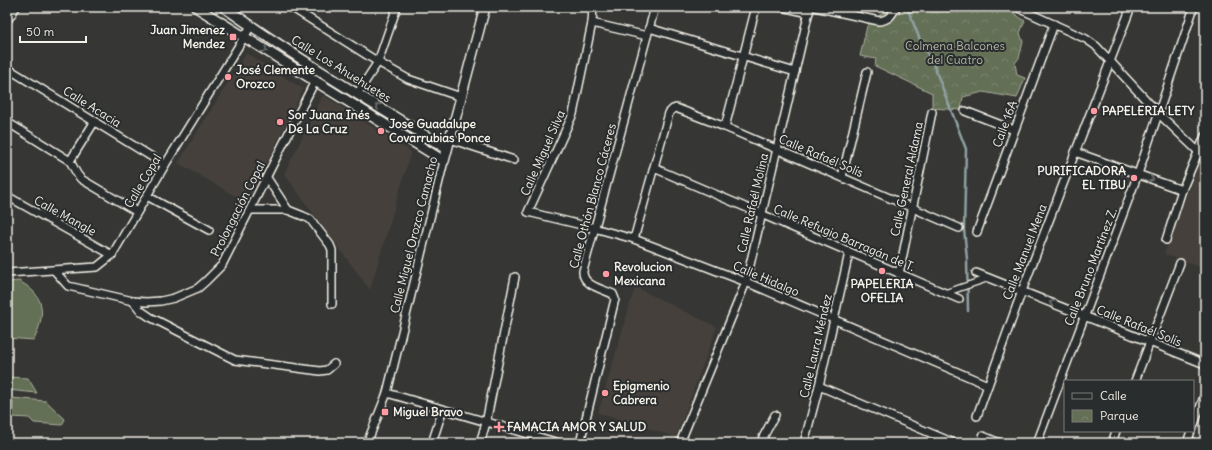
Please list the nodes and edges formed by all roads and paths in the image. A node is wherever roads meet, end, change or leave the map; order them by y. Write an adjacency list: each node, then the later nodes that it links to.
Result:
1 (16, 7): 18 (street)
2 (196, 7): 24 (street, Calle Los Ahuehuetes)
3 (224, 7): 21 (street, Calle Los Ahuehuetes)
4 (291, 7): 16 (street)
5 (485, 7): 33 (street, Calle Miguel Orozco Camacho)
6 (593, 7): 19 (street, Calle Miguel Silva)
7 (655, 7): 22 (street, Calle Othón Blanco Cáceres)
8 (756, 7): 25 (street)
9 (782, 7): 17 (street)
10 (815, 7): 11 (street)
11 (896, 7)
12 (1016, 7): 20 (street)
13 (1131, 7): 27 (street, Calle Manuel Mena)
14 (1194, 7): 36 (street, Calle Bruno Martínez Z.)
15 (395, 8): 26 (street)
16 (300, 9): 26 (street)
17 (810, 10): 29 (street, Calle Rafaél Molina)
18 (7, 21)
19 (592, 23): 23 (street); 63 (street, Calle Miguel Silva)
20 (1054, 24): 27 (street); 40 (street, Calle 16A)
21 (251, 26): 24 (street, Calle Copal); 32 (street, Calle Los Ahuehuetes)
22 (649, 28): 23 (street, Calle Othón Blanco Cáceres); 25 (street)
23 (646, 36): 65 (street, Calle Othón Blanco Cáceres)
24 (245, 37): 31 (street, Calle Los Ahuehuetes, one-way to 31); 51 (street, Calle Copal)
25 (743, 56): 29 (street); 39 (street)
26 (378, 62): 32 (street); 33 (street)
27 (1110, 62): 36 (street); 45 (street, Calle Manuel Mena)
28 (7, 68): 37 (street, Calle Acacia)
29 (795, 72): 44 (street, Calle Rafaél Molina)
30 (867, 72): 54 (street)
31 (315, 81): 50 (street, Calle Los Ahuehuetes); 55 (street, Prolongación Copal)
32 (357, 94): 43 (street, Calle Los Ahuehuetes, one-way to 32)
33 (461, 97): 42 (street, Calle Miguel Orozco Camacho)
34 (965, 111): 40 (street)
35 (932, 112): 59 (street, Calle General Aldama)
36 (1158, 113): 46 (street); 53 (street, Calle Bruno Martínez Z.)
37 (95, 121): 49 (street); 51 (street, Calle Acacia)
38 (7, 122): 49 (street)
39 (725, 127): 44 (street, Calle Rafaél Solís); 52 (street, Calle Rafaél Solís)
40 (1014, 130): 68 (street, Calle 16A)
41 (1205, 136): 46 (street)
42 (450, 139): 43 (street, Calle Miguel Orozco Camacho); 48 (street)
43 (447, 149): 50 (street, Calle Miguel Orozco Camacho)
44 (776, 149): 54 (street, Calle Rafaél Solís); 64 (street, Calle Rafaél Molina)
45 (1075, 152): 53 (street); 81 (street, Calle Manuel Mena)
46 (1199, 152): 47 (street); 56 (street)
47 (1205, 158)
48 (514, 160)
49 (70, 161): 62 (street)
50 (444, 161): 94 (street, Calle Miguel Orozco Camacho)
51 (165, 165): 58 (street, Calle Copal)
52 (654, 168): 64 (street, Calle Refugio Barragán de T.); 69 (street)
53 (1138, 174): 56 (street, one-way to 56); 86 (street, Calle Bruno Martínez Z.)
54 (842, 177): 59 (street, Calle Rafaél Solís)
55 (267, 178): 60 (street, Prolongación Copal); 61 (street)
56 (1182, 190): 70 (street)
57 (7, 196): 72 (street, Calle Mangle)
58 (147, 196): 62 (street, Calle Copal); 67 (street)
59 (912, 208): 66 (street, Calle Rafaél Solís); 77 (street, Calle General Aldama)
60 (251, 210): 61 (street); 84 (street, Prolongación Copal)
61 (288, 210): 85 (street)
62 (137, 212): 72 (street, Calle Copal)
63 (528, 212): 65 (street, Calle Hidalgo)
64 (761, 214): 71 (street, Calle Refugio Barragán de T.); 80 (street, Calle Rafaél Molina)
65 (594, 228): 69 (street, Calle Hidalgo); 108 (street, Calle Othón Blanco Cáceres)
66 (959, 228)
67 (209, 230)
68 (977, 232)
69 (634, 239): 80 (street, Calle Hidalgo)
70 (1166, 240)
71 (849, 253): 77 (street, Calle Refugio Barragán de T.); 87 (street, Calle Laura Méndez)
72 (112, 255): 74 (street, Calle Copal)
73 (1180, 263): 88 (street)
74 (54, 270): 75 (street, Calle Copal); 84 (street, Prolongación Copal)
75 (7, 272)
76 (976, 273): 79 (street, Calle Rafaél Solís)
77 (899, 274): 82 (street, Calle Refugio Barragán de T.)
78 (515, 277): 99 (street)
79 (987, 279): 81 (street, Calle Rafaél Solís); 82 (street)
80 (746, 282): 87 (street, Calle Hidalgo); 109 (street, Calle Rafaél Molina)
81 (1022, 291): 86 (street, Calle Rafaél Solís, one-way to 81); 92 (street, Calle Manuel Mena)
82 (948, 292): 83 (street, Calle Refugio Barragán de T.)
83 (959, 299)
84 (133, 301): 89 (street)
85 (332, 304)
86 (1084, 316): 88 (street, Calle Rafaél Solís); 114 (street, Calle Bruno Martínez Z.)
87 (834, 320): 92 (street, Calle Hidalgo); 93 (street, Calle Laura Méndez)
88 (1150, 342): 90 (street, Calle Rafaél Solís); 91 (street)
89 (334, 364)
90 (1205, 364)
91 (1135, 380)
92 (988, 385): 98 (street, Calle Manuel Mena)
93 (819, 386): 111 (street, Calle Laura Méndez); 112 (street)
94 (387, 393): 96 (street); 104 (street, Calle Miguel Orozco Camacho)
95 (1205, 394): 100 (street)
96 (442, 409): 99 (street); 105 (street)
97 (775, 415): 110 (street)
98 (977, 416)
99 (486, 423): 106 (street); 107 (street)
100 (1194, 424)
101 (1116, 432): 115 (street)
102 (1192, 432): 116 (street)
103 (983, 436): 113 (street)
104 (367, 443)
105 (432, 443)
106 (480, 443)
107 (559, 443)
108 (580, 443)
109 (680, 443)
110 (760, 443)
111 (804, 443)
112 (954, 443)
113 (1000, 443)
114 (1037, 443)
115 (1112, 443)
116 (1187, 443)

